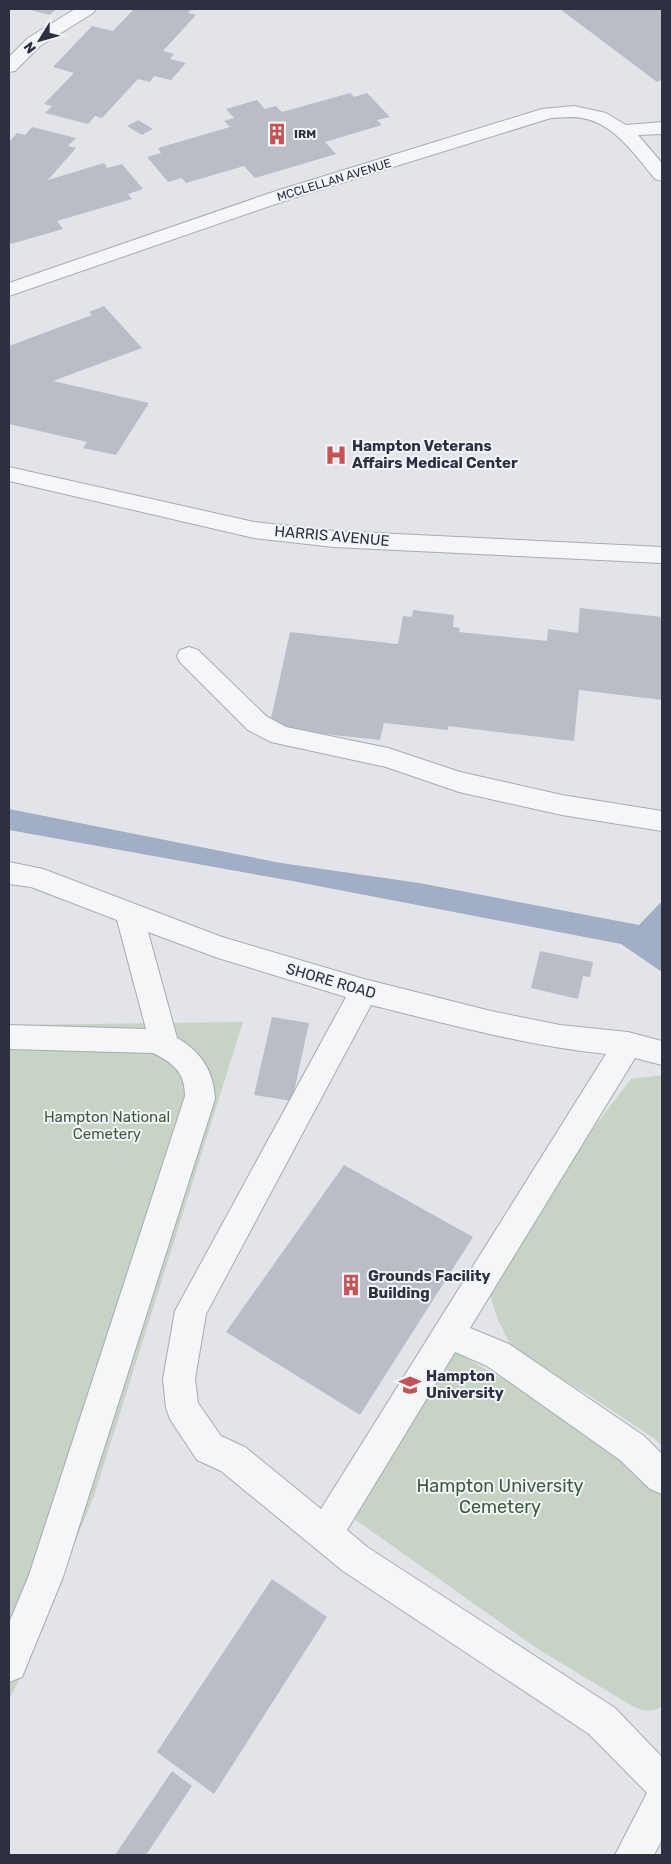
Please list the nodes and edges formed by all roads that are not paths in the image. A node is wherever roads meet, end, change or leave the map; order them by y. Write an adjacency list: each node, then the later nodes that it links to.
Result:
1 (87, 9): 2 (street)
2 (9, 67)
3 (662, 128): 4 (street)
4 (621, 131): 5 (street, MCCLELLAN AVENUE); 6 (street, MCCLELLAN AVENUE)
5 (662, 176)
6 (9, 290)
7 (9, 474): 8 (street, HARRIS AVENUE)
8 (662, 554)
9 (189, 656): 10 (street)
10 (662, 821)
11 (9, 872): 12 (street, SHORE ROAD)
12 (129, 913): 13 (street, SHORE ROAD); 16 (street)
13 (364, 991): 15 (street, SHORE ROAD); 20 (street)
14 (9, 1037): 16 (street)
15 (628, 1044): 17 (street, SHORE ROAD); 18 (street)
16 (165, 1046): 21 (street)
17 (662, 1053)
18 (449, 1334): 19 (street); 20 (street)
19 (662, 1477)
20 (325, 1534): 22 (street)
21 (9, 1664)
22 (662, 1783)
23 (659, 1817): 24 (street)
24 (634, 1855)

